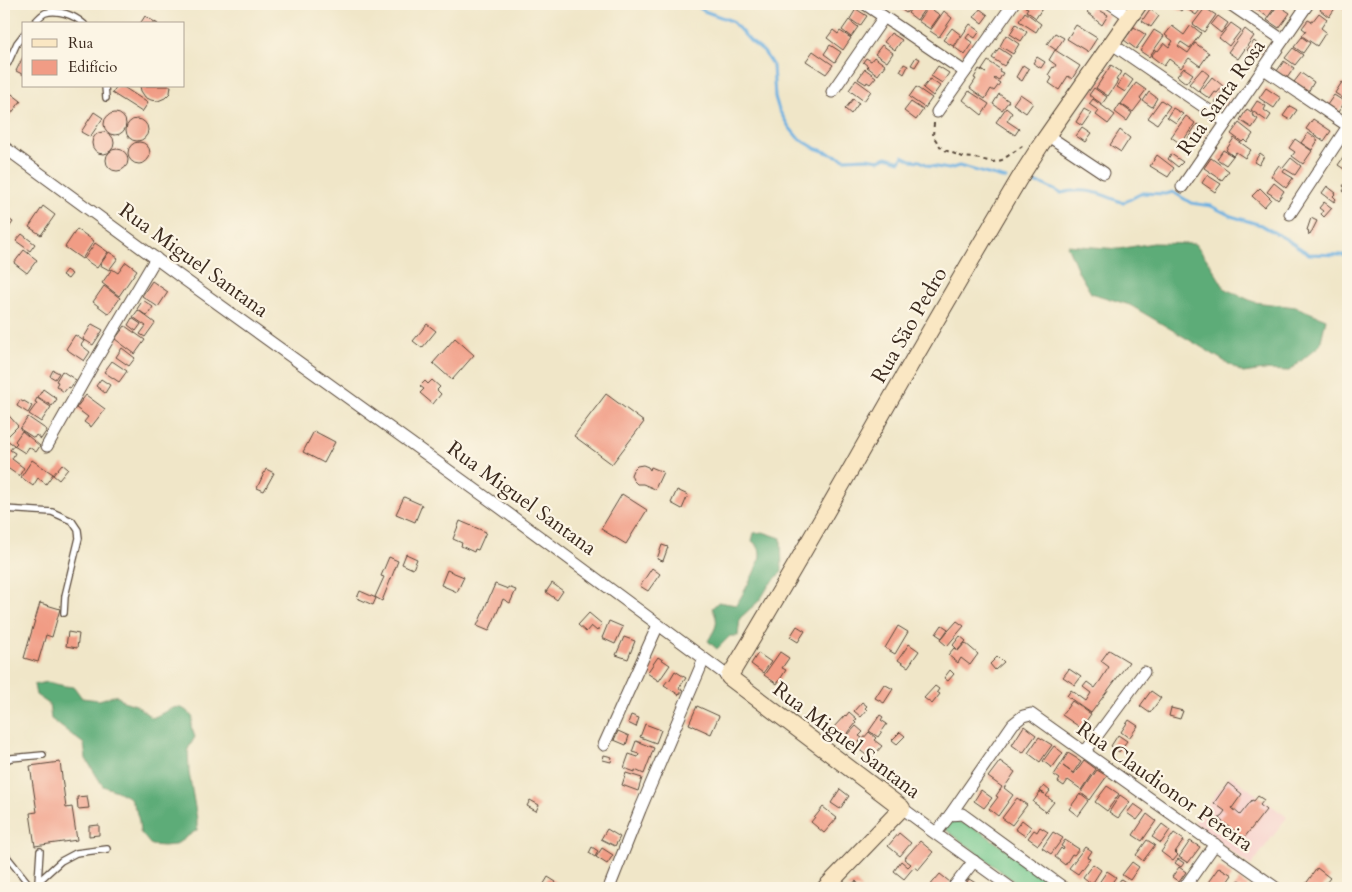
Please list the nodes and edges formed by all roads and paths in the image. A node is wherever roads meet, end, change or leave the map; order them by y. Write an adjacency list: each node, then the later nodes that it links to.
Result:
1 (865, 4): 7 (street)
2 (1013, 4): 15 (street)
3 (1111, 4): 6 (street)
4 (1230, 4): 11 (street)
5 (1308, 4): 11 (street, Rua Santa Rosa)
6 (1135, 10): 12 (street, Rua São Pedro)
7 (884, 17): 15 (street); 17 (street)
8 (35, 22): 9 (lane)
9 (81, 22)
10 (22, 37): 13 (lane)
11 (1283, 40): 14 (street, Rua Santa Rosa)
12 (1112, 44): 20 (street); 22 (street, Rua São Pedro)
13 (4, 67)
14 (1264, 69): 20 (street, Rua Santa Rosa); 21 (street)
15 (965, 72): 19 (street)
16 (105, 88): 18 (lane)
17 (832, 92)
18 (106, 98)
19 (937, 112): 22 (path)
20 (1226, 122): 25 (street, Rua Santa Rosa)
21 (1348, 126): 26 (street)
22 (1044, 139): 24 (street); 34 (street, Rua São Pedro)
23 (4, 147): 27 (street, Rua Miguel Santana)
24 (1104, 173)
25 (1182, 187)
26 (1290, 214)
27 (156, 258): 28 (street); 31 (street, Rua Miguel Santana)
28 (47, 446)
29 (4, 509): 30 (lane)
30 (64, 614)
31 (658, 625): 32 (street, Rua Miguel Santana); 35 (street)
32 (704, 659): 34 (street, Rua Miguel Santana); 47 (street)
33 (1144, 672): 36 (street)
34 (729, 677): 39 (street, Rua Miguel Santana)
35 (604, 745)
36 (1085, 752): 40 (street, Rua Claudionor Pereira); 41 (street, Rua Claudionor Pereira)
37 (43, 755): 38 (lane)
38 (4, 761)
39 (902, 808): 40 (street); 45 (street, Rua Miguel Santana); 48 (street)
40 (950, 816): 51 (street)
41 (1215, 844): 52 (street); 53 (street, Rua Claudionor Pereira)
42 (107, 848): 46 (lane)
43 (40, 851): 46 (lane)
44 (4, 853): 46 (lane)
45 (974, 861): 49 (street); 50 (street, Rua Miguel Santana)
46 (35, 886)
47 (609, 888)
48 (825, 888)
49 (953, 888)
50 (1012, 888)
51 (1064, 888)
52 (1184, 888)
53 (1276, 888)

